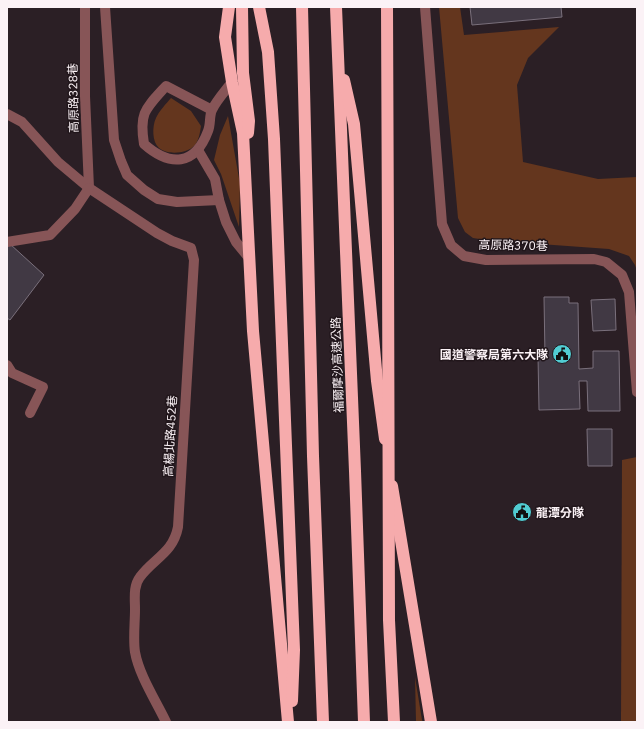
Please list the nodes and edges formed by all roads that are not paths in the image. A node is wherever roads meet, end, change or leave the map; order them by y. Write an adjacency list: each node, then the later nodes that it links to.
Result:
1 (85, 7): 16 (street, 高原路328巷)
2 (105, 7): 17 (street)
3 (229, 7): 11 (highway)
4 (242, 7): 15 (highway)
5 (259, 7): 25 (highway)
6 (302, 7): 26 (highway)
7 (336, 7): 10 (highway, 福爾摩沙高速公路)
8 (387, 7): 28 (highway, bridge)
9 (425, 7): 21 (street, 高原路370巷)
10 (337, 48): 27 (highway, 福爾摩沙高速公路); 29 (highway)
11 (232, 82): 12 (street); 15 (highway)
12 (212, 110): 14 (street); 14 (street)
13 (7, 114): 16 (street)
14 (198, 150): 17 (street)
15 (244, 161): 19 (highway)
16 (89, 188): 18 (street); 23 (street, 高楊北路452巷)
17 (218, 200): 19 (street)
18 (7, 242)
19 (249, 258): 24 (highway)
20 (7, 365): 22 (street)
21 (637, 392)
22 (30, 414)
23 (166, 722)
24 (288, 722)
25 (292, 722)
26 (323, 722)
27 (364, 722)
28 (394, 722)
29 (432, 722)

